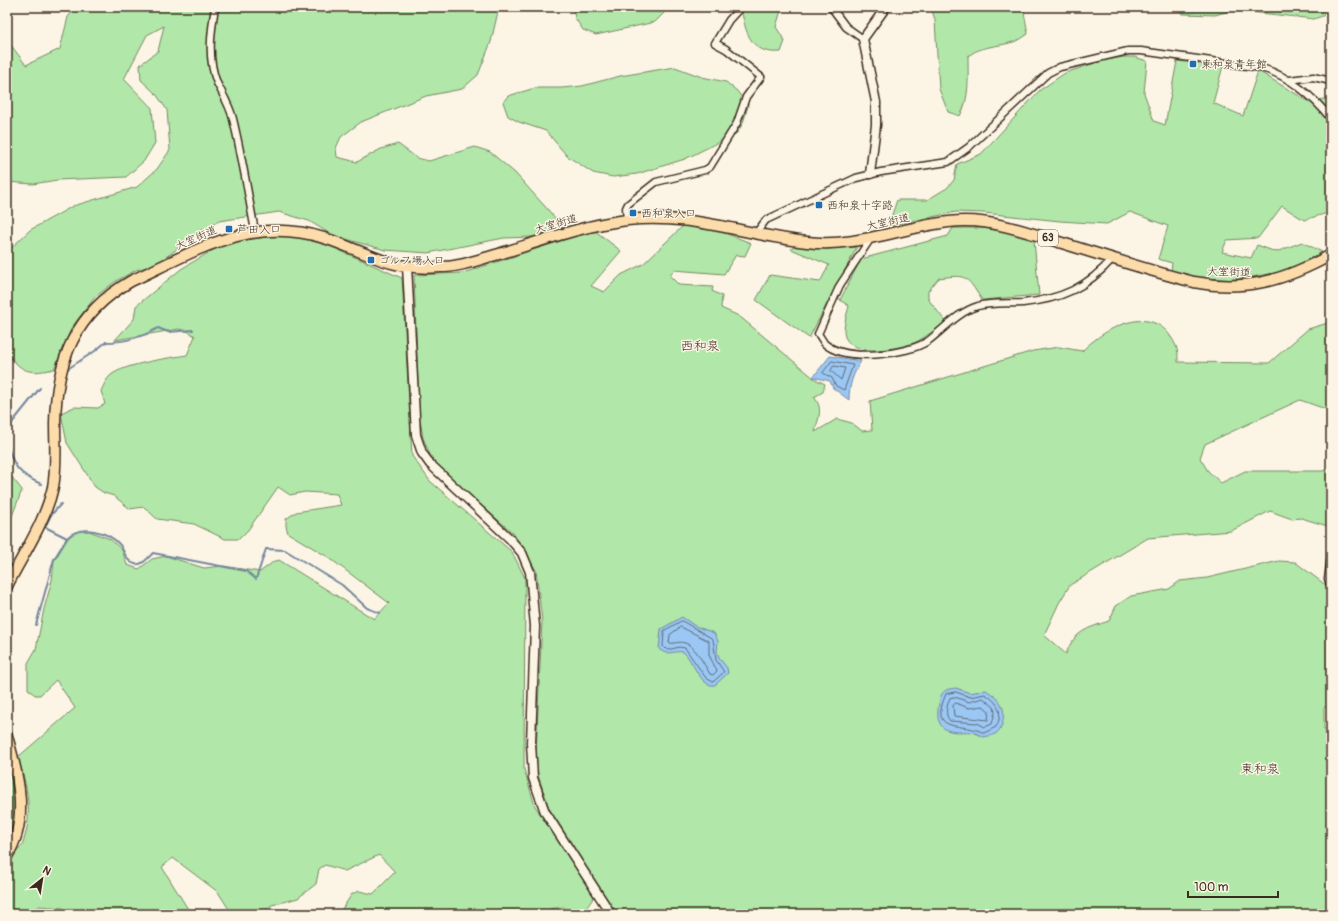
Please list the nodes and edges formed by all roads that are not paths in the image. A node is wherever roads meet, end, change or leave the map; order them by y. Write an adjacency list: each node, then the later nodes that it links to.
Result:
1 (215, 7): 11 (street)
2 (741, 7): 10 (street)
3 (831, 7): 5 (street)
4 (886, 7): 5 (street)
5 (863, 39): 9 (street)
6 (1289, 80): 7 (street); 8 (street); 9 (street)
7 (1331, 81)
8 (1331, 119)
9 (870, 174): 12 (street)
10 (627, 220): 12 (main road, 大室街道 / 63); 16 (main road, 大室街道 / 63)
11 (255, 231): 16 (main road, 大室街道 / 63); 18 (main road, 大室街道 / 63)
12 (756, 233): 13 (main road, 大室街道 / 63)
13 (871, 238): 15 (main road, 大室街道 / 63); 15 (street)
14 (1331, 255): 15 (main road, 大室街道 / 63)
15 (1112, 258)
16 (407, 266): 22 (street)
17 (1331, 556): 19 (street)
18 (7, 586)
19 (1331, 586)
20 (7, 736): 21 (main road)
21 (7, 856)
22 (611, 914)

